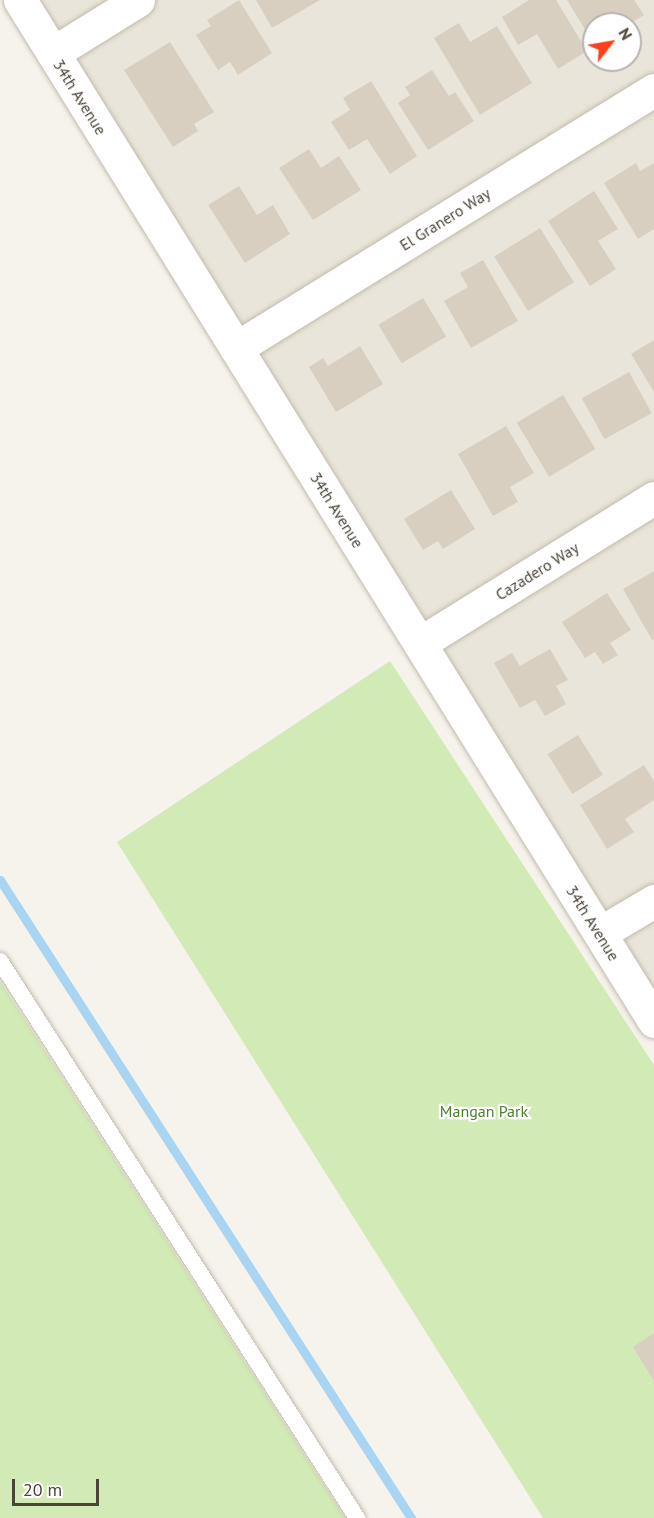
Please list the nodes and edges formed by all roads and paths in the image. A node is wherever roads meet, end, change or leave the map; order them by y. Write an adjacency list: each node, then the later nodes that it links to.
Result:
1 (20, 0): 3 (street, 34th Avenue)
2 (138, 0): 3 (street)
3 (53, 53): 5 (street, 34th Avenue)
4 (654, 90): 5 (street, El Granero Way)
5 (236, 348): 7 (street, 34th Avenue)
6 (654, 498): 7 (street, Cazadero Way)
7 (420, 643): 9 (street, 34th Avenue)
8 (654, 901): 9 (street)
9 (600, 933): 11 (street, 34th Avenue)
10 (0, 961): 12 (lane)
11 (654, 1020)
12 (357, 1518)

